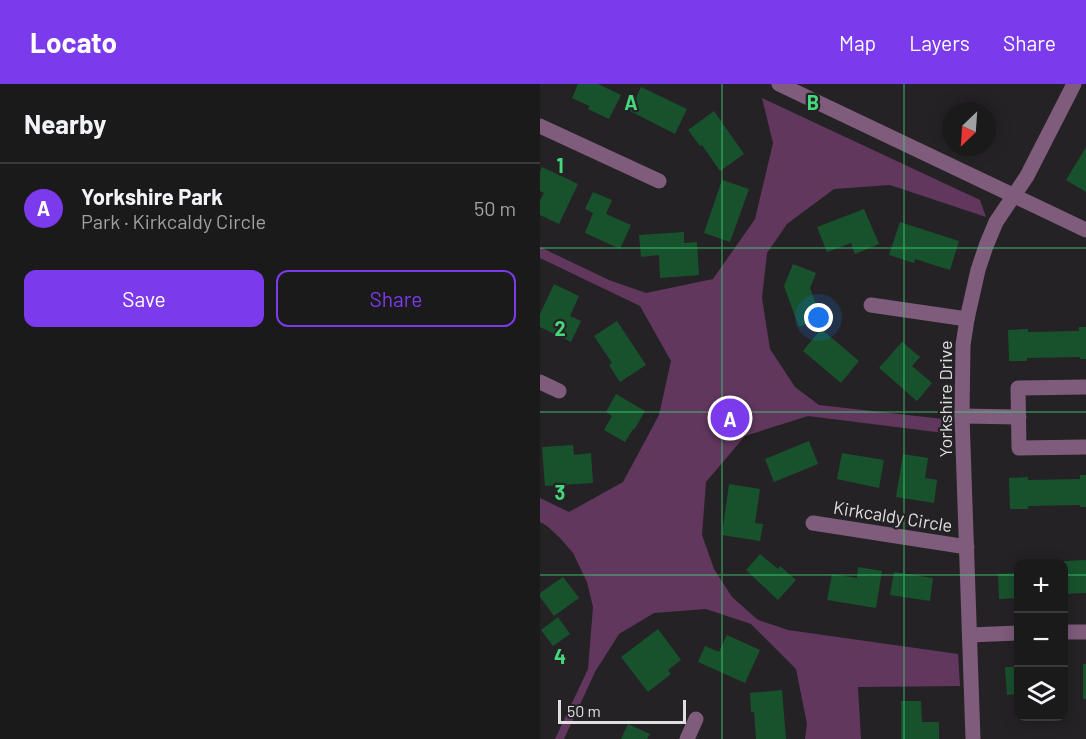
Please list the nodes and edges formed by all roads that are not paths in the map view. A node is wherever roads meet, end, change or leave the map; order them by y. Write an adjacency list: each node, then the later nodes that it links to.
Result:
1 (779, 84): 5 (street)
2 (1074, 84): 5 (street, Yorkshire Drive)
3 (540, 126): 4 (street)
4 (659, 182)
5 (1013, 195): 6 (street); 8 (street, Yorkshire Drive)
6 (1086, 230)
7 (871, 305): 8 (street)
8 (967, 319): 12 (street, Yorkshire Drive)
9 (540, 382): 11 (street)
10 (1086, 387): 13 (street)
11 (560, 392)
12 (962, 417): 13 (street); 16 (street, Yorkshire Drive)
13 (1019, 417): 14 (street)
14 (1086, 447)
15 (813, 524): 16 (street, Kirkcaldy Circle)
16 (967, 547): 20 (street, Yorkshire Drive)
17 (1068, 632): 18 (street)
18 (1086, 632)
19 (1014, 633): 20 (street)
20 (970, 634): 23 (street, Yorkshire Drive)
21 (696, 719): 22 (street)
22 (687, 739)
23 (973, 739)

